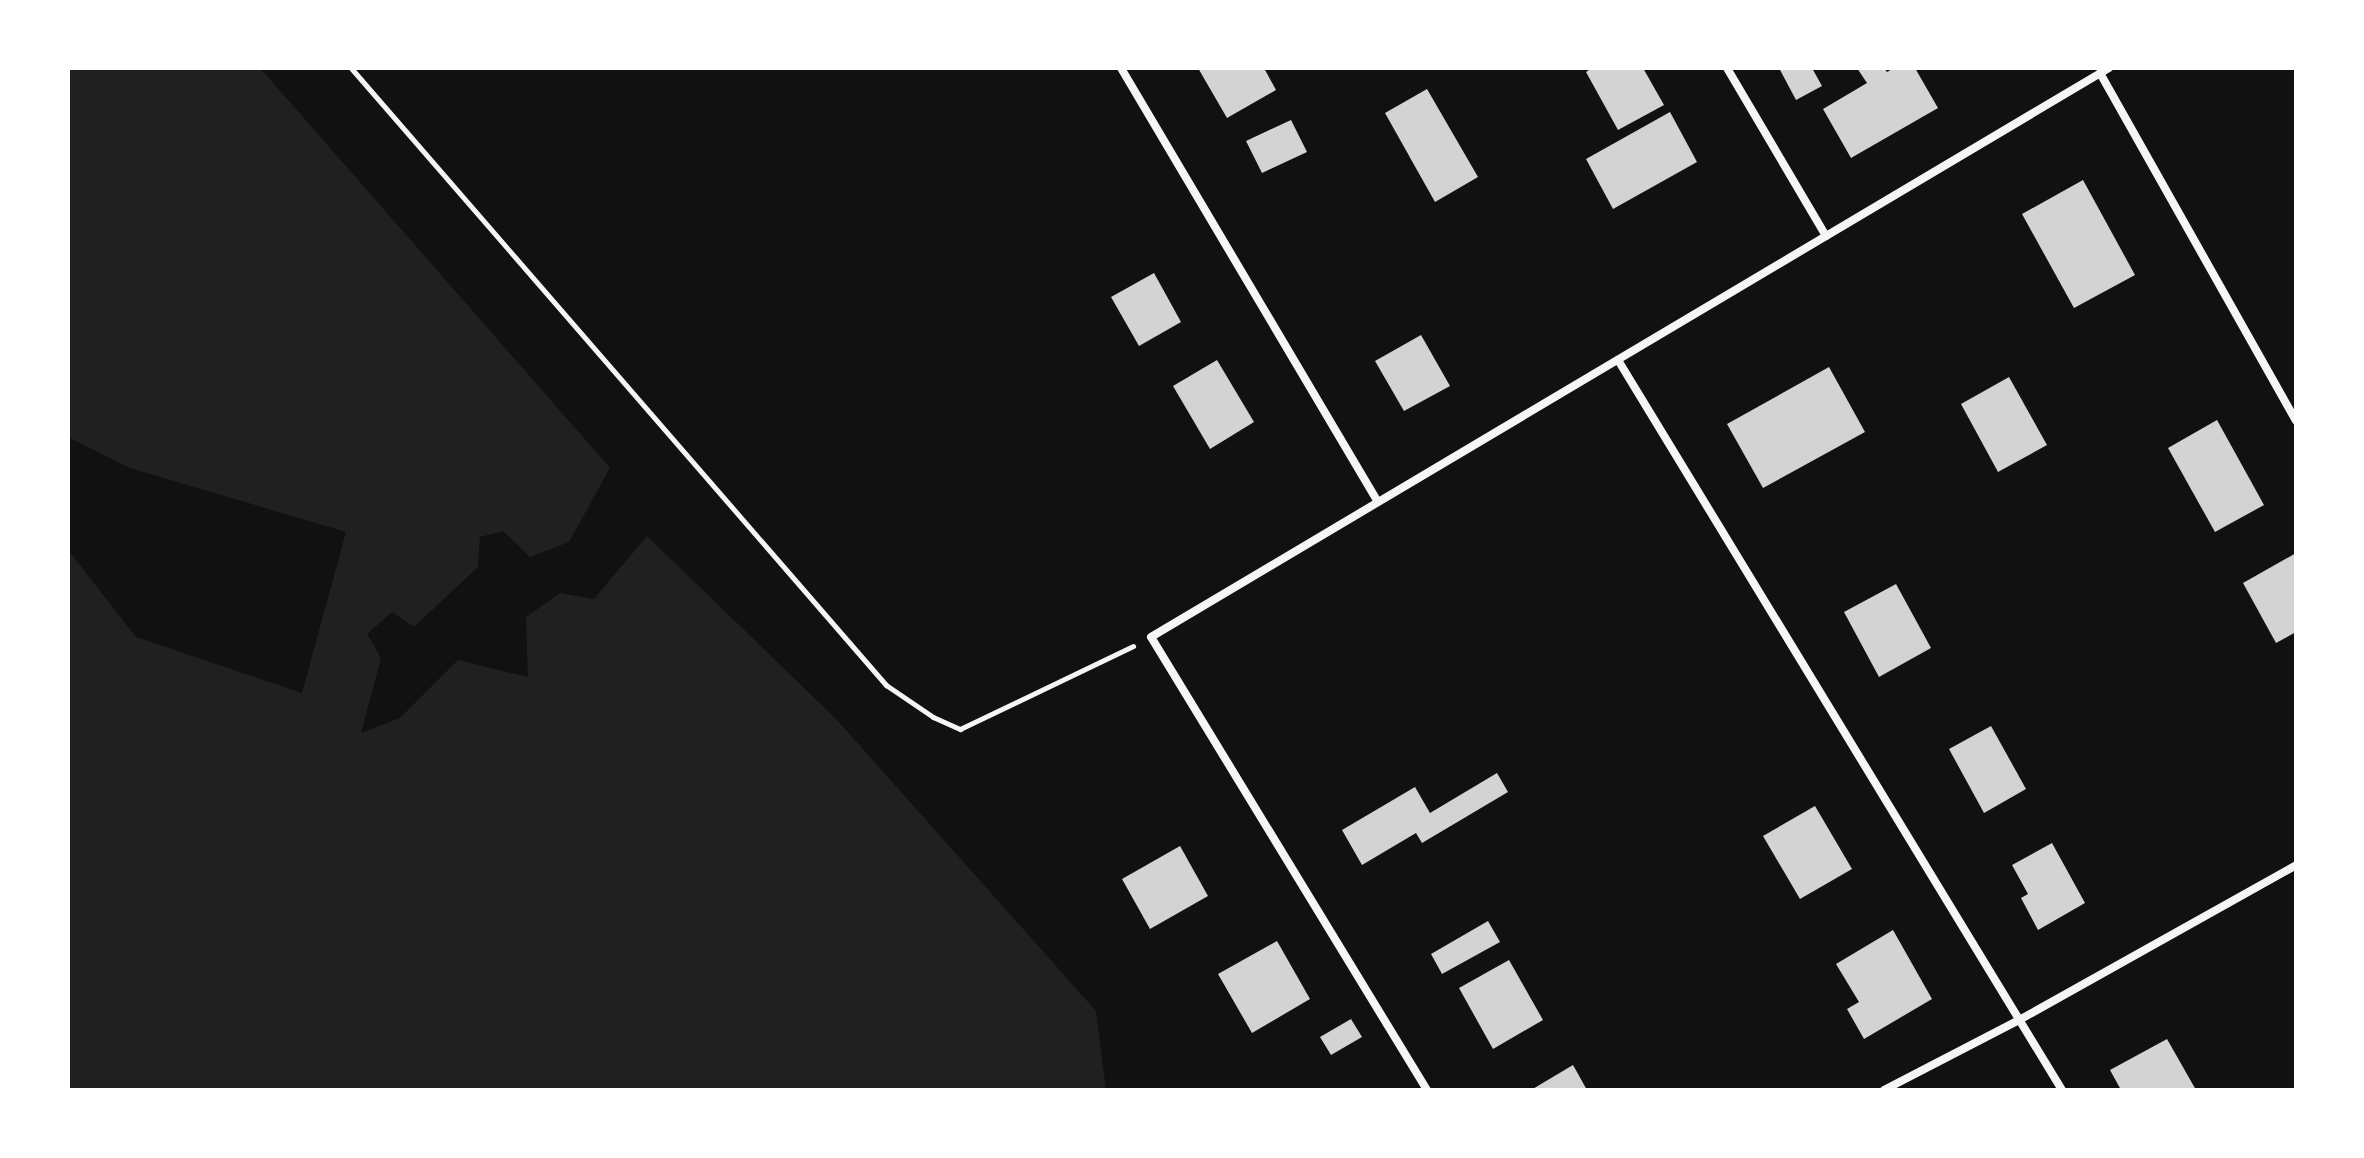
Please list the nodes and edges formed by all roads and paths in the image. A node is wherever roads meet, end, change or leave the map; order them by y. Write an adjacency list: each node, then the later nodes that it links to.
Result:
1 (351, 68): 10 (path)
2 (1121, 68): 9 (street)
3 (1727, 68): 6 (street)
4 (2109, 68): 5 (street)
5 (2100, 73): 6 (street); 8 (street)
6 (1826, 236): 7 (street)
7 (1618, 360): 9 (street); 12 (street)
8 (2296, 421)
9 (1378, 502): 10 (street)
10 (1151, 637): 13 (street)
11 (2296, 865): 12 (street)
12 (2021, 1019): 14 (street); 15 (street)
13 (1427, 1090)
14 (1884, 1090)
15 (2062, 1090)

